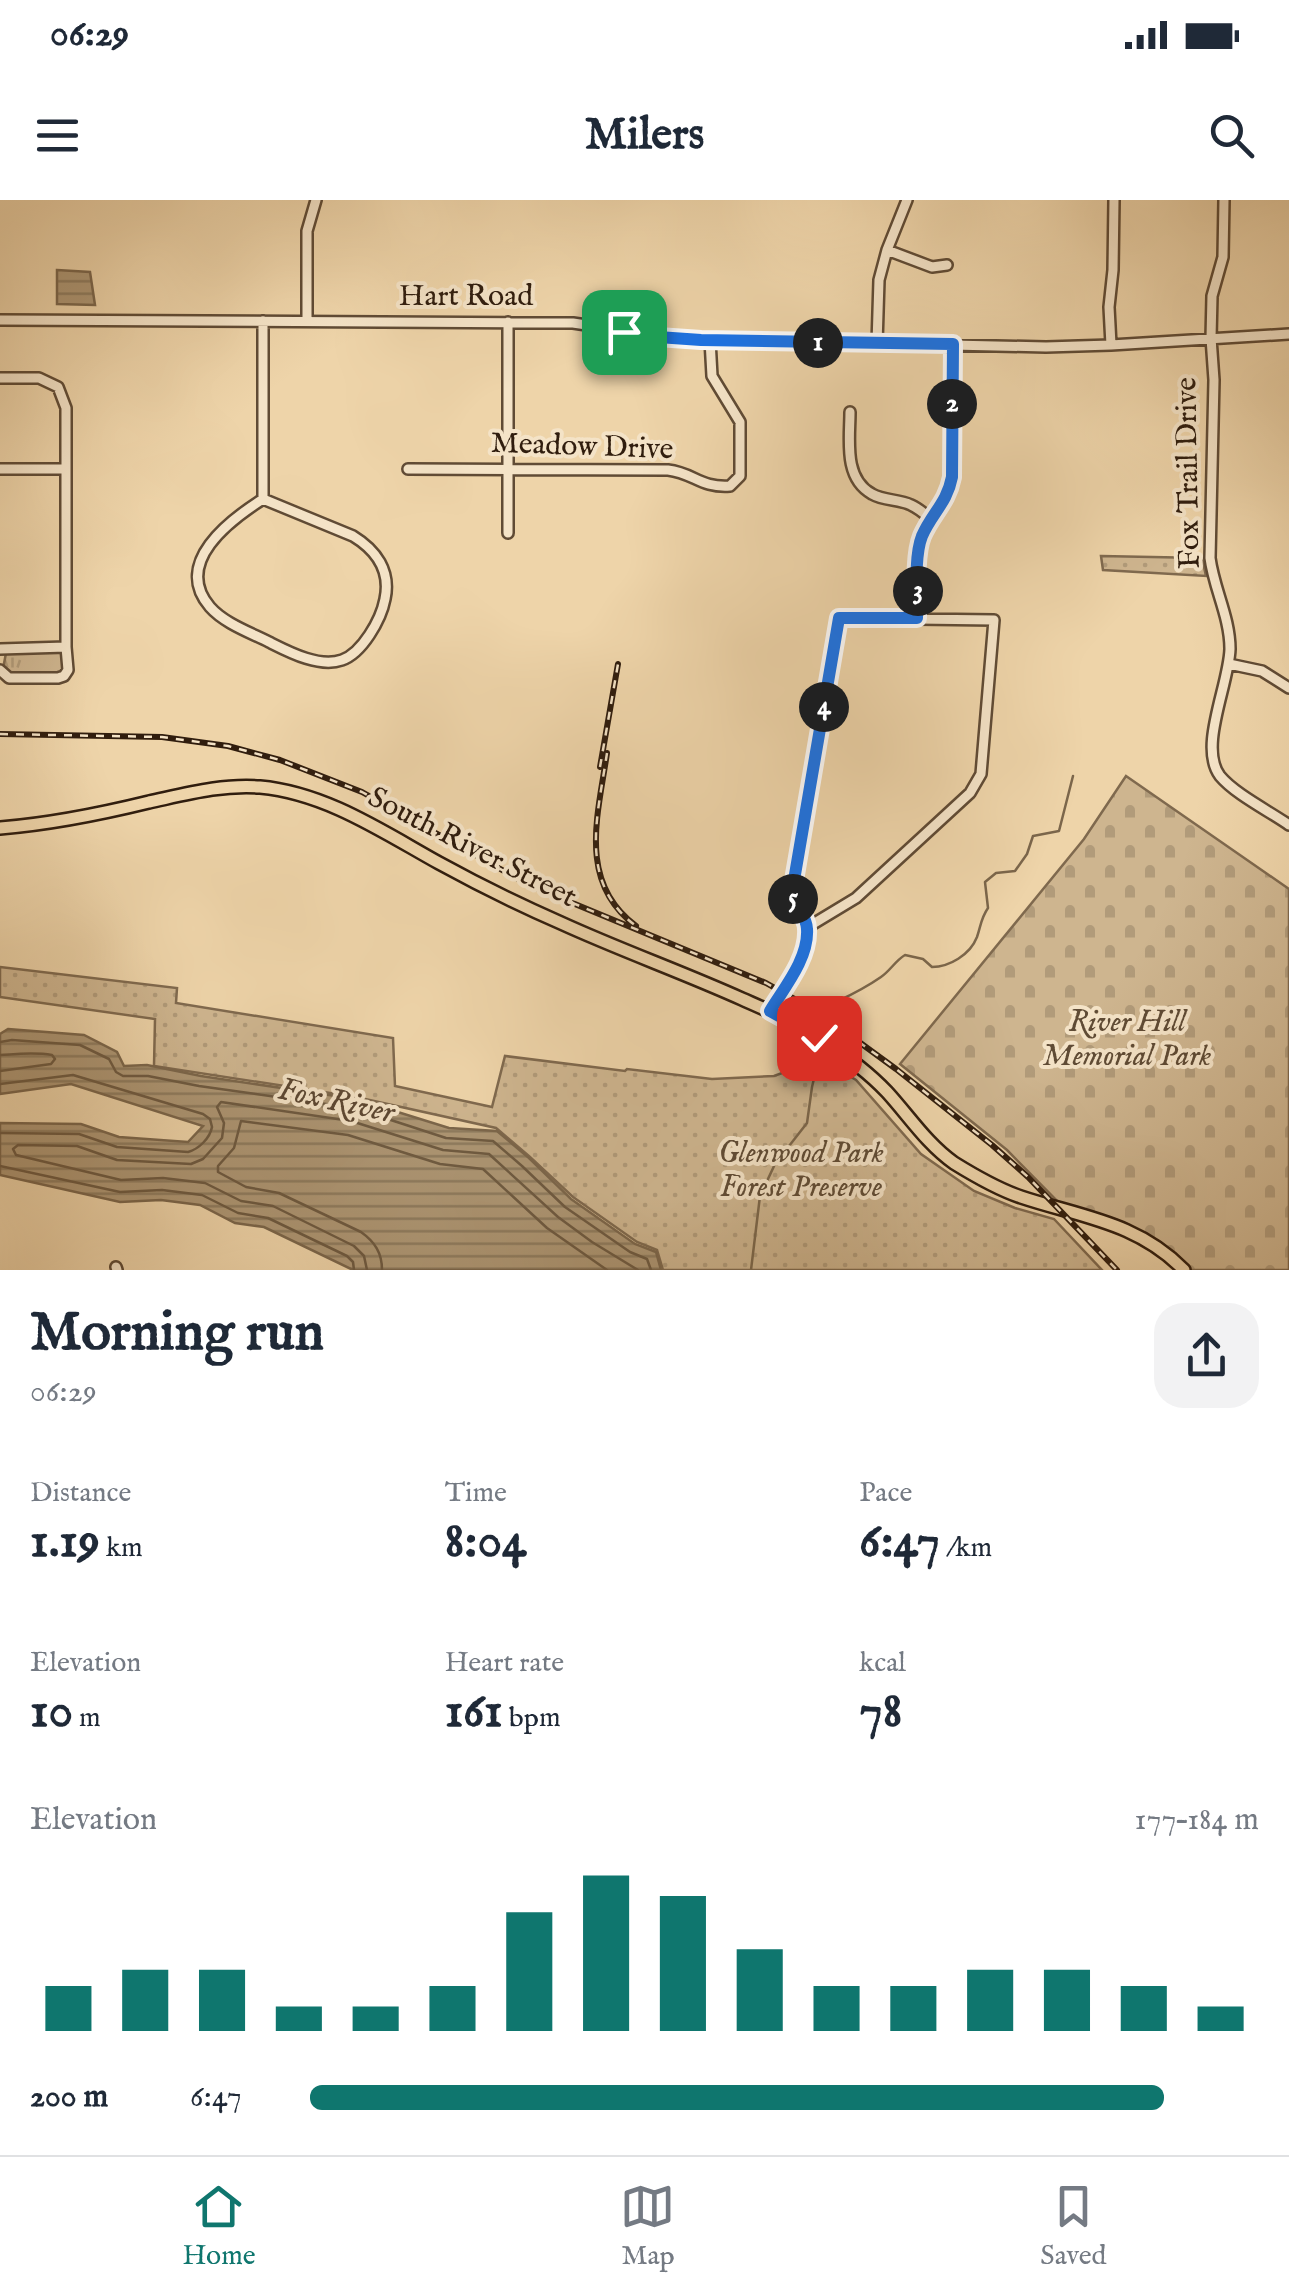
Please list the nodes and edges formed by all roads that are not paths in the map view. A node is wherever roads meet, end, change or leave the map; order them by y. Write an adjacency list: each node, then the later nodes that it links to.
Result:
1 (316, 200): 8 (street)
2 (908, 200): 5 (street)
3 (1114, 200): 16 (street)
4 (1224, 200): 12 (street, Fox Trail Drive)
5 (887, 250): 6 (street); 14 (street)
6 (947, 265)
7 (0, 320): 9 (street, Hart Road)
8 (306, 321): 9 (street, Hart Road); 10 (street, Hart Road)
9 (264, 322): 23 (street)
10 (508, 322): 13 (street, Hart Road); 20 (street)
11 (1289, 334): 12 (street, Hart Road)
12 (1211, 338): 16 (street, Hart Road); 29 (street, Fox Trail Drive)
13 (710, 340): 14 (street, Hart Road); 20 (street, Meadow Drive)
14 (876, 344): 15 (street, Hart Road)
15 (953, 344): 16 (street, Hart Road); 24 (street)
16 (1110, 345)
17 (0, 378): 22 (street)
18 (850, 412): 24 (street)
19 (0, 468): 22 (street)
20 (508, 468): 21 (street, Meadow Drive); 25 (street)
21 (408, 469)
22 (65, 470): 27 (street)
23 (263, 499): 23 (street)
24 (932, 519): 26 (street)
25 (508, 533)
26 (917, 618): 34 (street); 34 (street)
27 (66, 647): 28 (street); 30 (street)
28 (0, 648)
29 (1229, 664): 31 (street); 32 (street, Fox Trail Drive)
30 (0, 670)
31 (1289, 688)
32 (1289, 826)
33 (0, 828): 35 (main road, South River Street)
34 (808, 927): 35 (street)
35 (770, 1011): 36 (main road, South River Street)
36 (1184, 1270)

